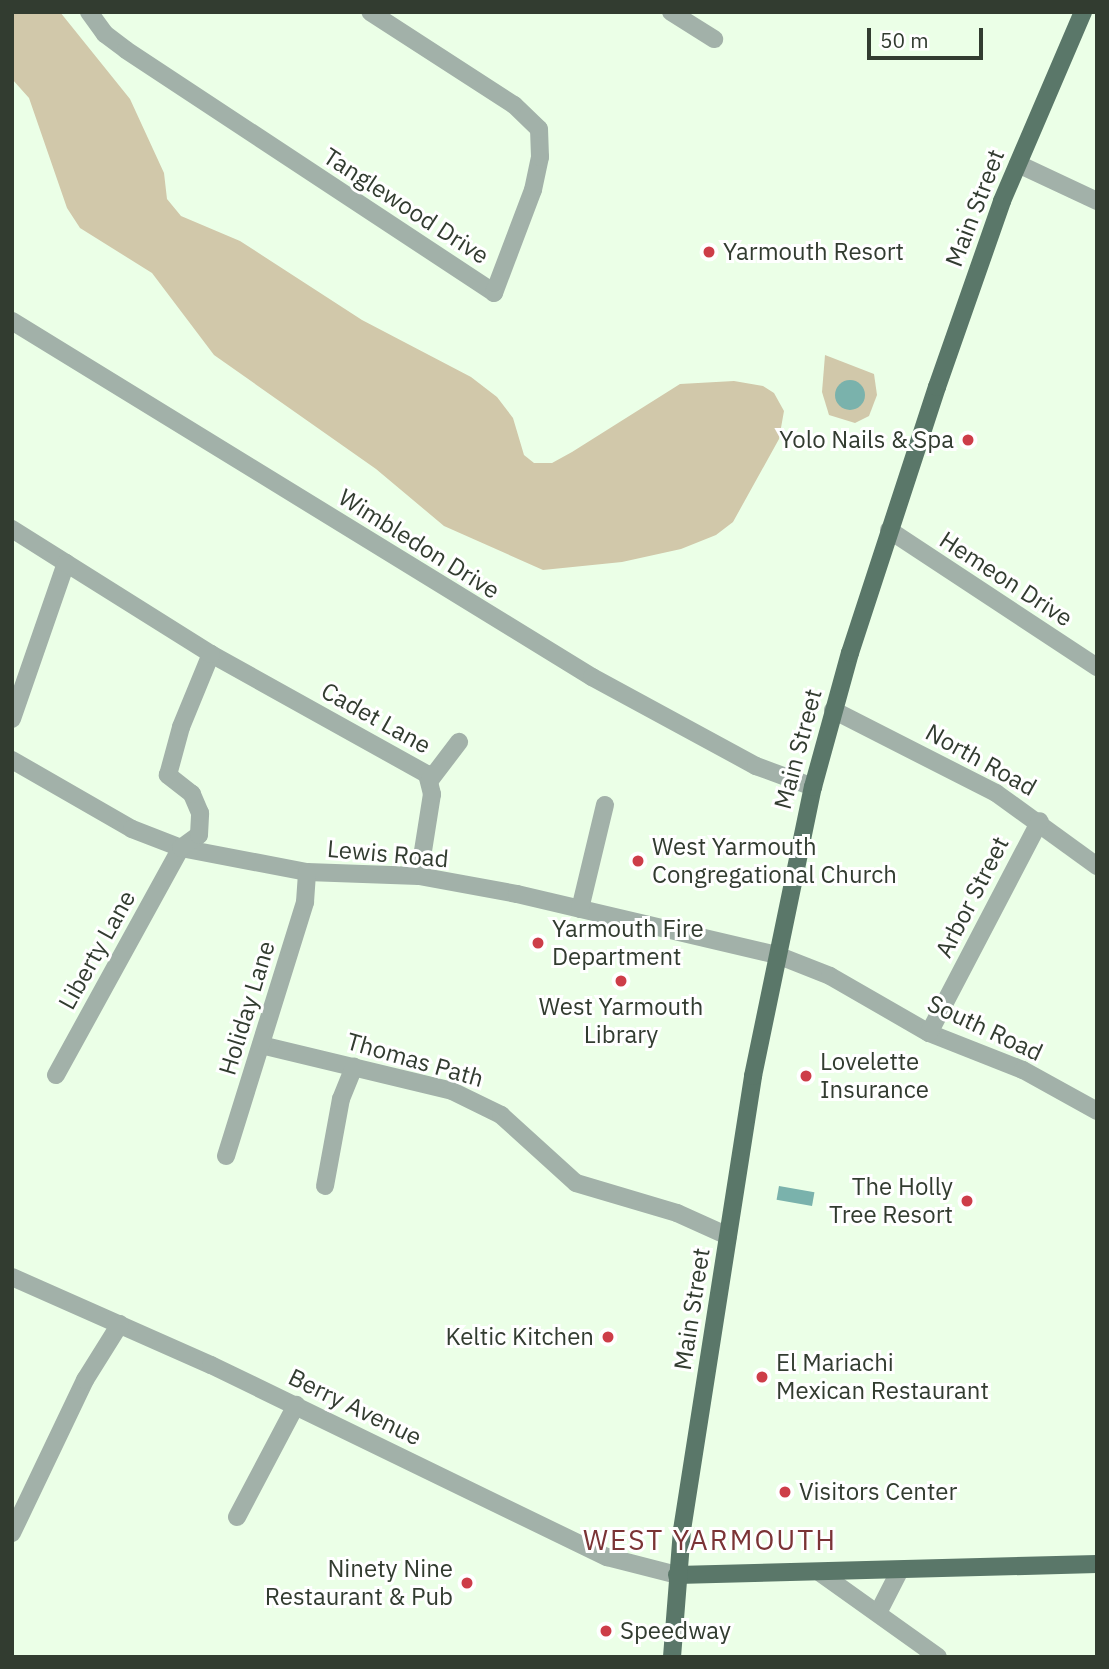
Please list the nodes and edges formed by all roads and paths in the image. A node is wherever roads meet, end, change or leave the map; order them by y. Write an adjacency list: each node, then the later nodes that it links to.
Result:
1 (89, 12): 2 (street, Tanglewood Drive)
2 (370, 12)
3 (671, 12): 5 (street)
4 (1083, 12): 6 (main road, Main Street)
5 (714, 39)
6 (1018, 164): 7 (street); 10 (main road, Main Street)
7 (1097, 201)
8 (12, 321): 19 (street, Wimbledon Drive)
9 (12, 528): 11 (street, Cadet Lane)
10 (888, 530): 13 (street, Hemeon Drive); 14 (main road, Main Street)
11 (66, 563): 12 (street, Cadet Lane); 15 (street)
12 (211, 654): 18 (street, Cadet Lane); 22 (street)
13 (1097, 667)
14 (833, 710): 19 (main road, Main Street); 21 (street, North Road)
15 (12, 719)
16 (459, 742): 18 (street)
17 (12, 760): 22 (street, Lewis Road)
18 (430, 780): 25 (street, Cadet Lane)
19 (813, 787): 27 (main road, Main Street)
20 (605, 805): 26 (street)
21 (1040, 821): 23 (street, North Road); 28 (street, Arbor Street)
22 (181, 848): 24 (street, Lewis Road); 31 (street, Liberty Lane)
23 (1097, 866)
24 (307, 872): 25 (street, Lewis Road); 29 (street, Holiday Lane)
25 (419, 876): 26 (street, Lewis Road)
26 (580, 909): 27 (street, Lewis Road)
27 (777, 955): 28 (street, South Road); 35 (main road, Main Street)
28 (929, 1033): 32 (street, South Road)
29 (261, 1045): 30 (street, Thomas Path); 33 (street, Holiday Lane)
30 (354, 1066): 34 (street); 35 (street, Thomas Path)
31 (56, 1075)
32 (1097, 1111)
33 (226, 1156)
34 (325, 1186)
35 (728, 1236): 44 (main road, Main Street)
36 (12, 1278): 37 (street, Berry Avenue)
37 (120, 1324): 38 (street, Berry Avenue); 40 (street)
38 (296, 1405): 39 (street); 44 (street, Berry Avenue)
39 (237, 1517)
40 (12, 1533)
41 (1097, 1564): 42 (main road)
42 (900, 1570): 43 (main road); 45 (street)
43 (819, 1572): 44 (main road); 45 (street)
44 (677, 1575): 46 (main road, Main Street)
45 (878, 1613): 47 (street)
46 (672, 1657)
47 (938, 1657)

